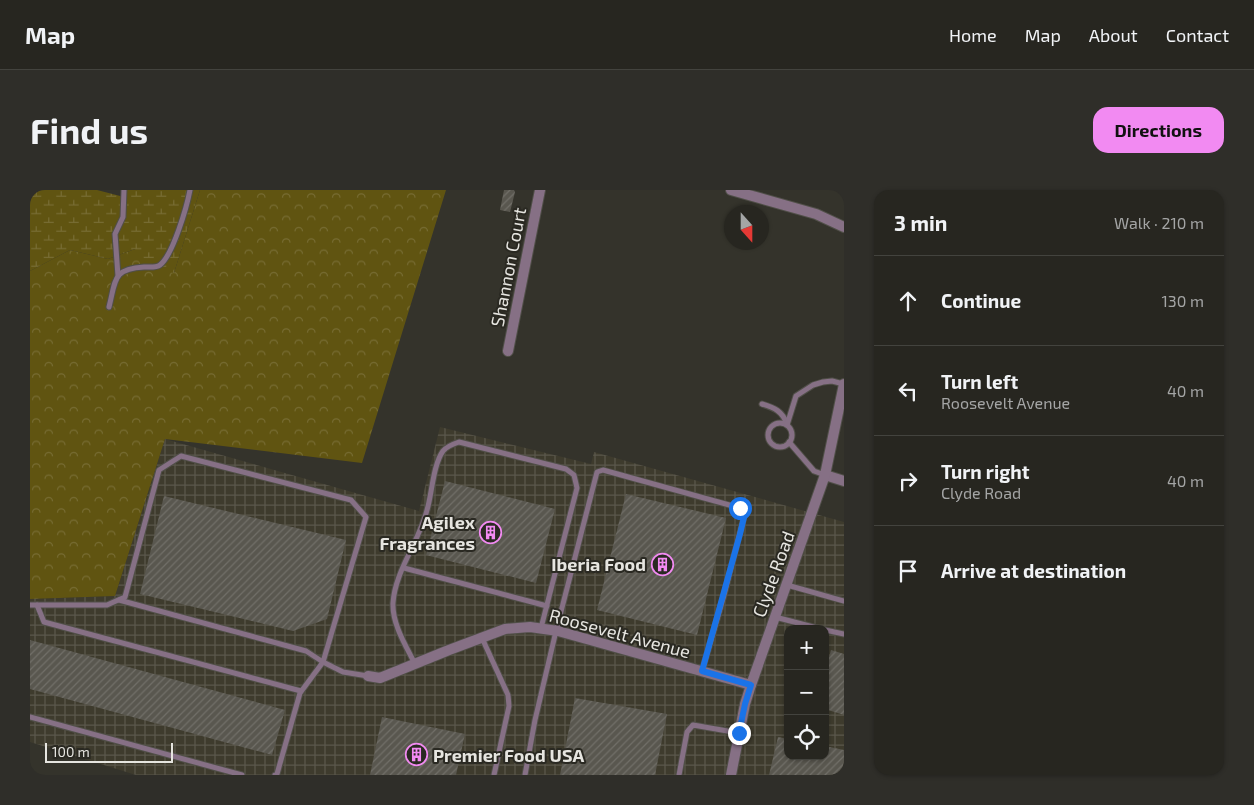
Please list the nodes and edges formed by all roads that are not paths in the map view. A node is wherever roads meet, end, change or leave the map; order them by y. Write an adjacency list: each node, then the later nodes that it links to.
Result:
1 (124, 190): 6 (lane)
2 (190, 190): 6 (lane)
3 (540, 190): 8 (street, Shannon Court)
4 (731, 190): 5 (street)
5 (844, 227)
6 (118, 276): 7 (lane)
7 (109, 307)
8 (508, 350)
9 (844, 384): 11 (lane); 13 (street, Clyde Road)
10 (762, 404): 11 (lane)
11 (787, 425): 12 (lane); 12 (lane)
12 (789, 442): 13 (lane)
13 (825, 475): 14 (street); 16 (street, Clyde Road)
14 (844, 481)
15 (404, 568): 21 (lane); 21 (lane); 30 (lane)
16 (786, 585): 18 (lane); 22 (street, Clyde Road)
17 (119, 600): 20 (lane); 29 (lane); 29 (lane)
18 (844, 601)
19 (30, 605): 20 (lane)
20 (37, 605): 34 (lane)
21 (547, 606): 24 (lane)
22 (774, 617): 23 (lane); 33 (street, Clyde Road)
23 (805, 625)
24 (541, 629): 25 (street, Roosevelt Avenue); 28 (street, Roosevelt Avenue)
25 (556, 631): 31 (street, Roosevelt Avenue); 31 (lane); 40 (lane)
26 (829, 631): 27 (lane)
27 (844, 634)
28 (482, 637): 30 (street, Roosevelt Avenue); 39 (lane)
29 (323, 662): 32 (lane); 34 (lane)
30 (415, 664): 32 (street, Roosevelt Avenue)
31 (702, 671): 33 (street, Roosevelt Avenue)
32 (368, 676)
33 (751, 685): 36 (street, Clyde Road)
34 (301, 691): 38 (lane)
35 (30, 717): 37 (lane)
36 (739, 733): 41 (lane); 42 (street, Clyde Road)
37 (242, 775)
38 (275, 775)
39 (494, 775)
40 (525, 775)
41 (679, 775)
42 (731, 775)

